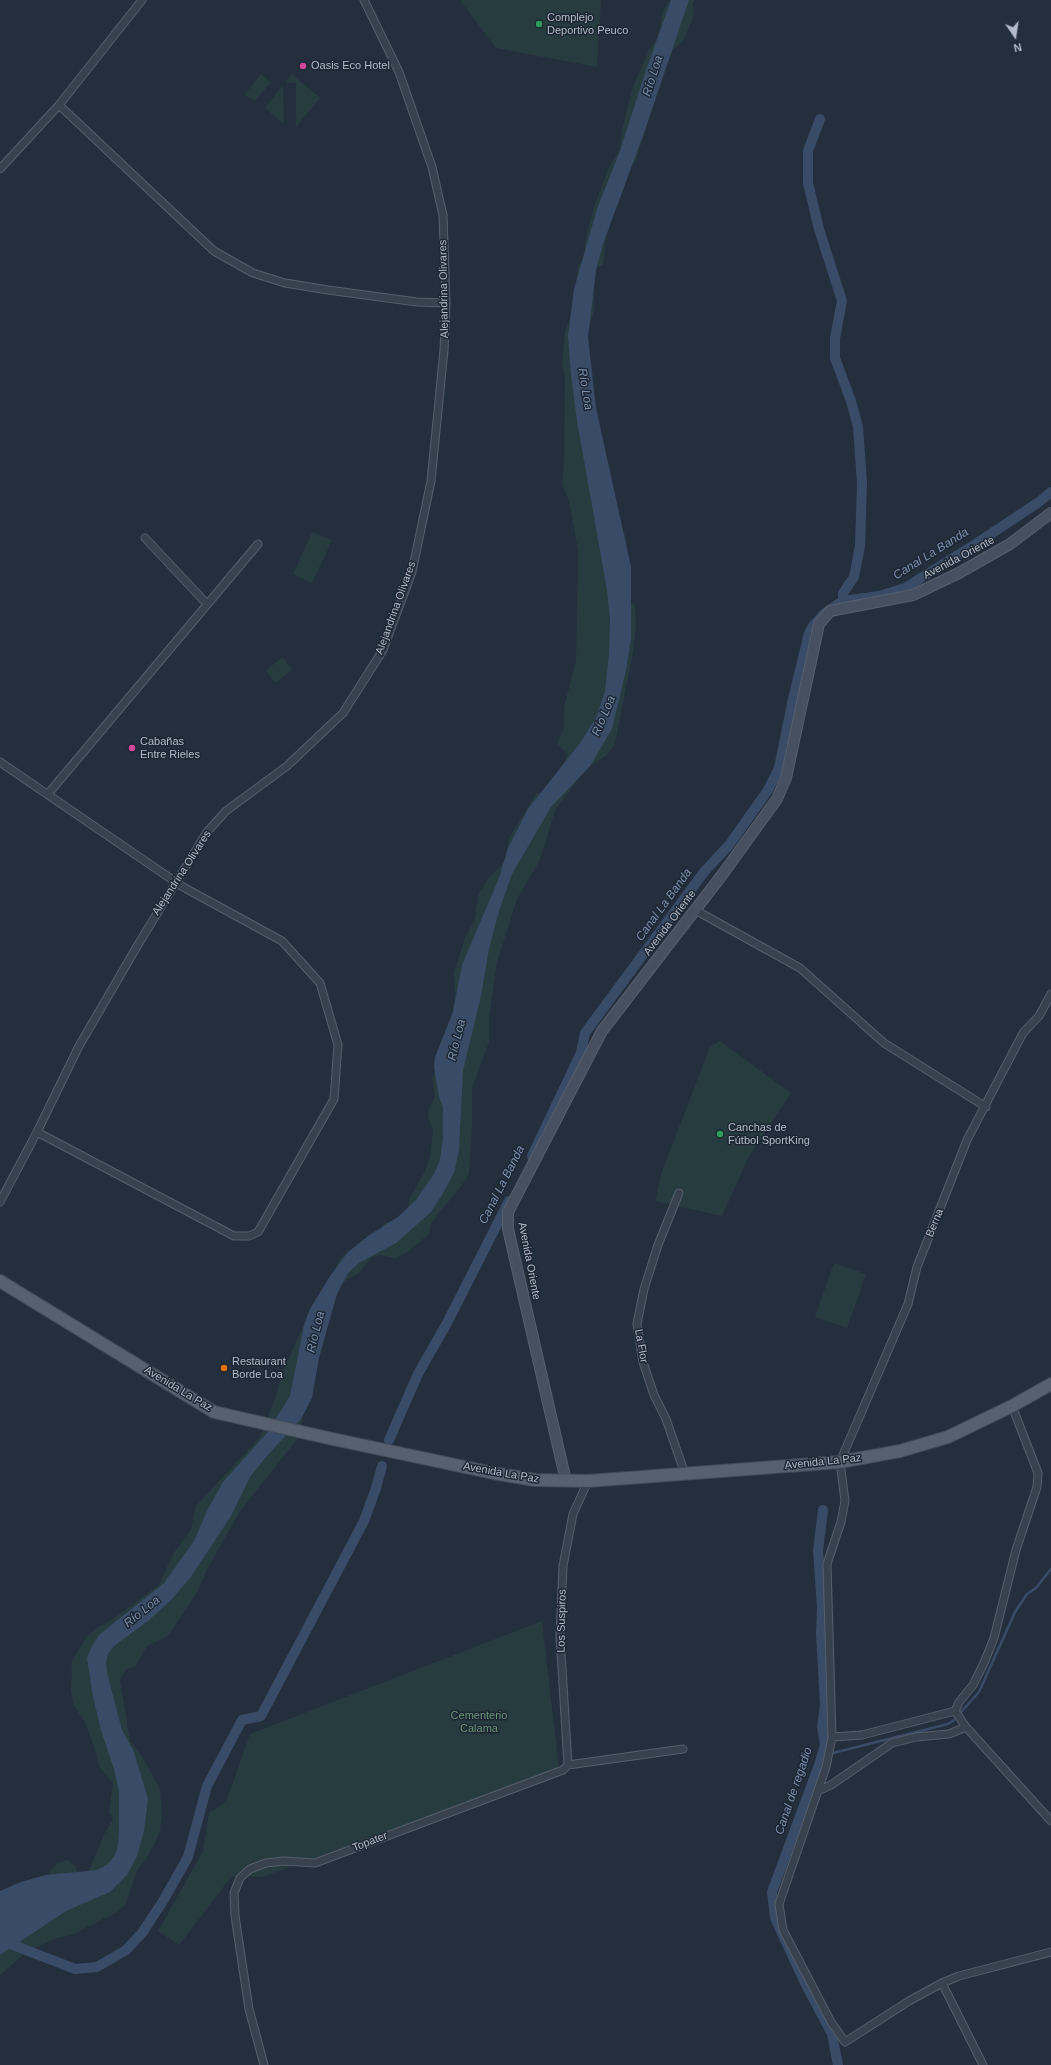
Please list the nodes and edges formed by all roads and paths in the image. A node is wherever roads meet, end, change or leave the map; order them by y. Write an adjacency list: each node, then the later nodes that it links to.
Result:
1 (142, 0): 3 (street)
2 (364, 0): 5 (street, Alejandrina Olivares)
3 (59, 105): 4 (street); 5 (street)
4 (0, 169)
5 (446, 303): 12 (street, Alejandrina Olivares)
6 (1051, 513): 13 (street, Avenida Oriente)
7 (145, 538): 9 (street)
8 (258, 544): 9 (street)
9 (207, 604): 11 (street)
10 (0, 762): 11 (street)
11 (48, 794): 12 (street)
12 (175, 882): 16 (street, Alejandrina Olivares); 16 (street)
13 (695, 910): 15 (street); 24 (street, Avenida Oriente)
14 (1051, 994): 15 (street, Berna)
15 (986, 1107): 22 (street, Berna)
16 (37, 1132): 18 (street, Alejandrina Olivares)
17 (679, 1193): 23 (street, La Flor)
18 (0, 1202)
19 (0, 1281): 24 (main road, Avenida La Paz)
20 (1051, 1384): 21 (main road, Avenida La Paz)
21 (1012, 1406): 22 (main road, Avenida La Paz); 26 (street)
22 (840, 1462): 23 (main road, Avenida La Paz); 28 (street)
23 (685, 1474): 25 (main road, Avenida La Paz)
24 (566, 1480): 25 (main road, Avenida La Paz)
25 (588, 1481): 30 (street, Los Suspiros)
26 (955, 1711): 27 (street); 28 (street)
27 (966, 1727): 31 (street); 32 (street)
28 (832, 1737): 31 (street)
29 (683, 1749): 30 (street, Topater)
30 (568, 1765): 35 (street, Topater)
31 (818, 1791): 34 (street)
32 (1051, 1820)
33 (1051, 1952): 34 (street)
34 (942, 1983): 36 (street)
35 (264, 2065)
36 (983, 2065)

